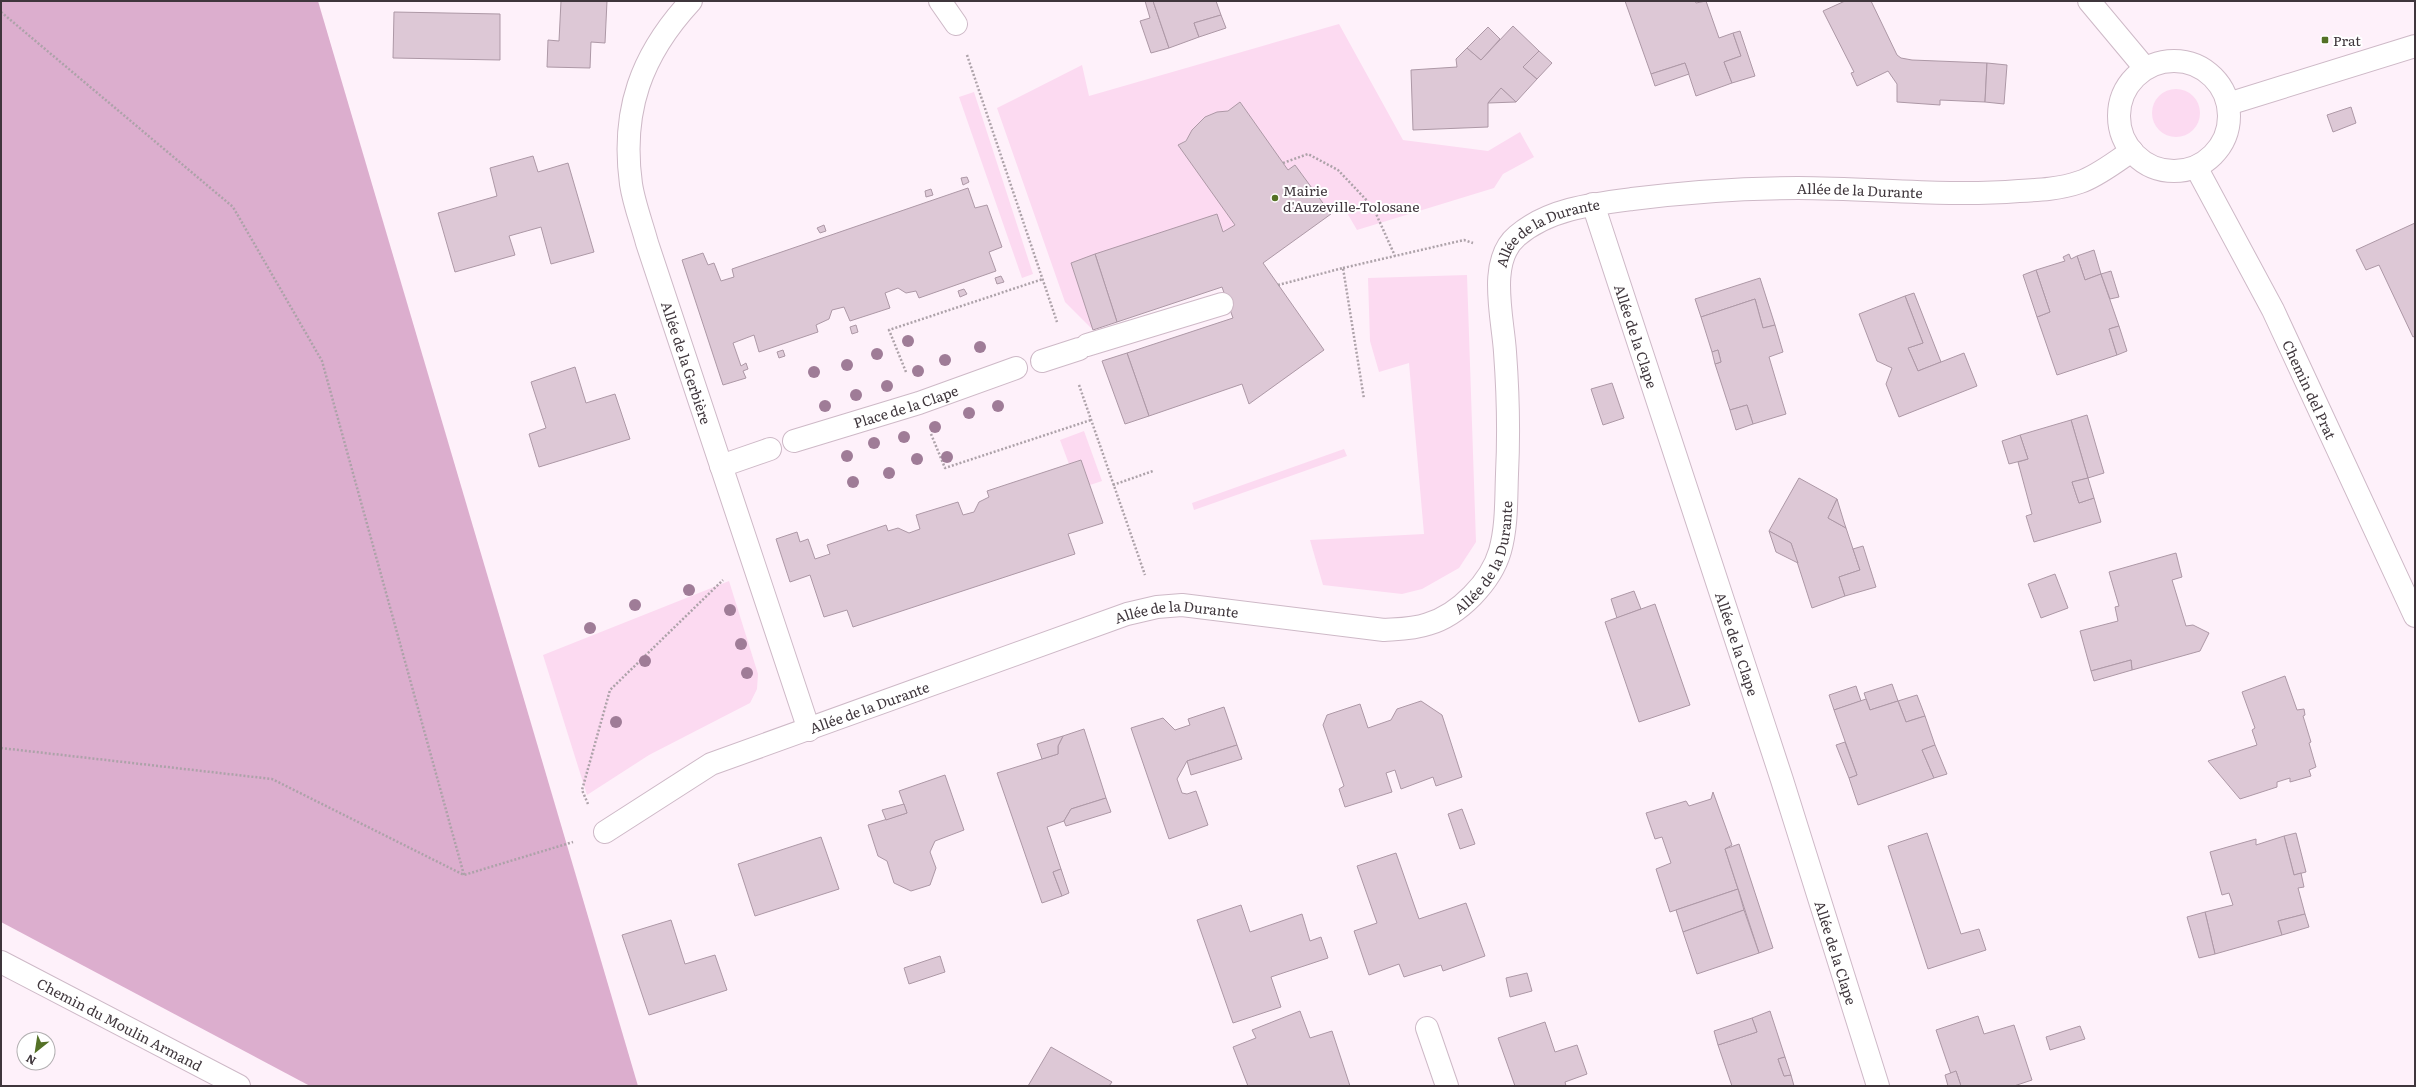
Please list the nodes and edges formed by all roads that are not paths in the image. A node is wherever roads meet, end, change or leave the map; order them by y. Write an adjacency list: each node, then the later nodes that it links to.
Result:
1 (691, 1): 16 (street, Allée de la Gerbière)
2 (940, 1): 4 (street)
3 (2089, 1): 6 (street)
4 (956, 24)
5 (2415, 46): 7 (street)
6 (2146, 68): 7 (street); 8 (street)
7 (2228, 104): 9 (street)
8 (2132, 151): 9 (street); 10 (street, Allée de la Durante)
9 (2196, 167): 17 (street, Chemin del Prat)
10 (1593, 204): 18 (street, Allée de la Durante); 24 (street, Allée de la Clape)
11 (1222, 304): 12 (street)
12 (1042, 361)
13 (1016, 368): 14 (street, Place de la Clape)
14 (794, 441)
15 (770, 449): 16 (street)
16 (721, 466): 18 (street, Allée de la Gerbière)
17 (2415, 616)
18 (809, 730): 19 (street, Allée de la Durante)
19 (605, 832)
20 (1, 962): 22 (street, Chemin du Moulin Armand)
21 (1427, 1028): 23 (street)
22 (239, 1086)
23 (1447, 1086)
24 (1878, 1086)

